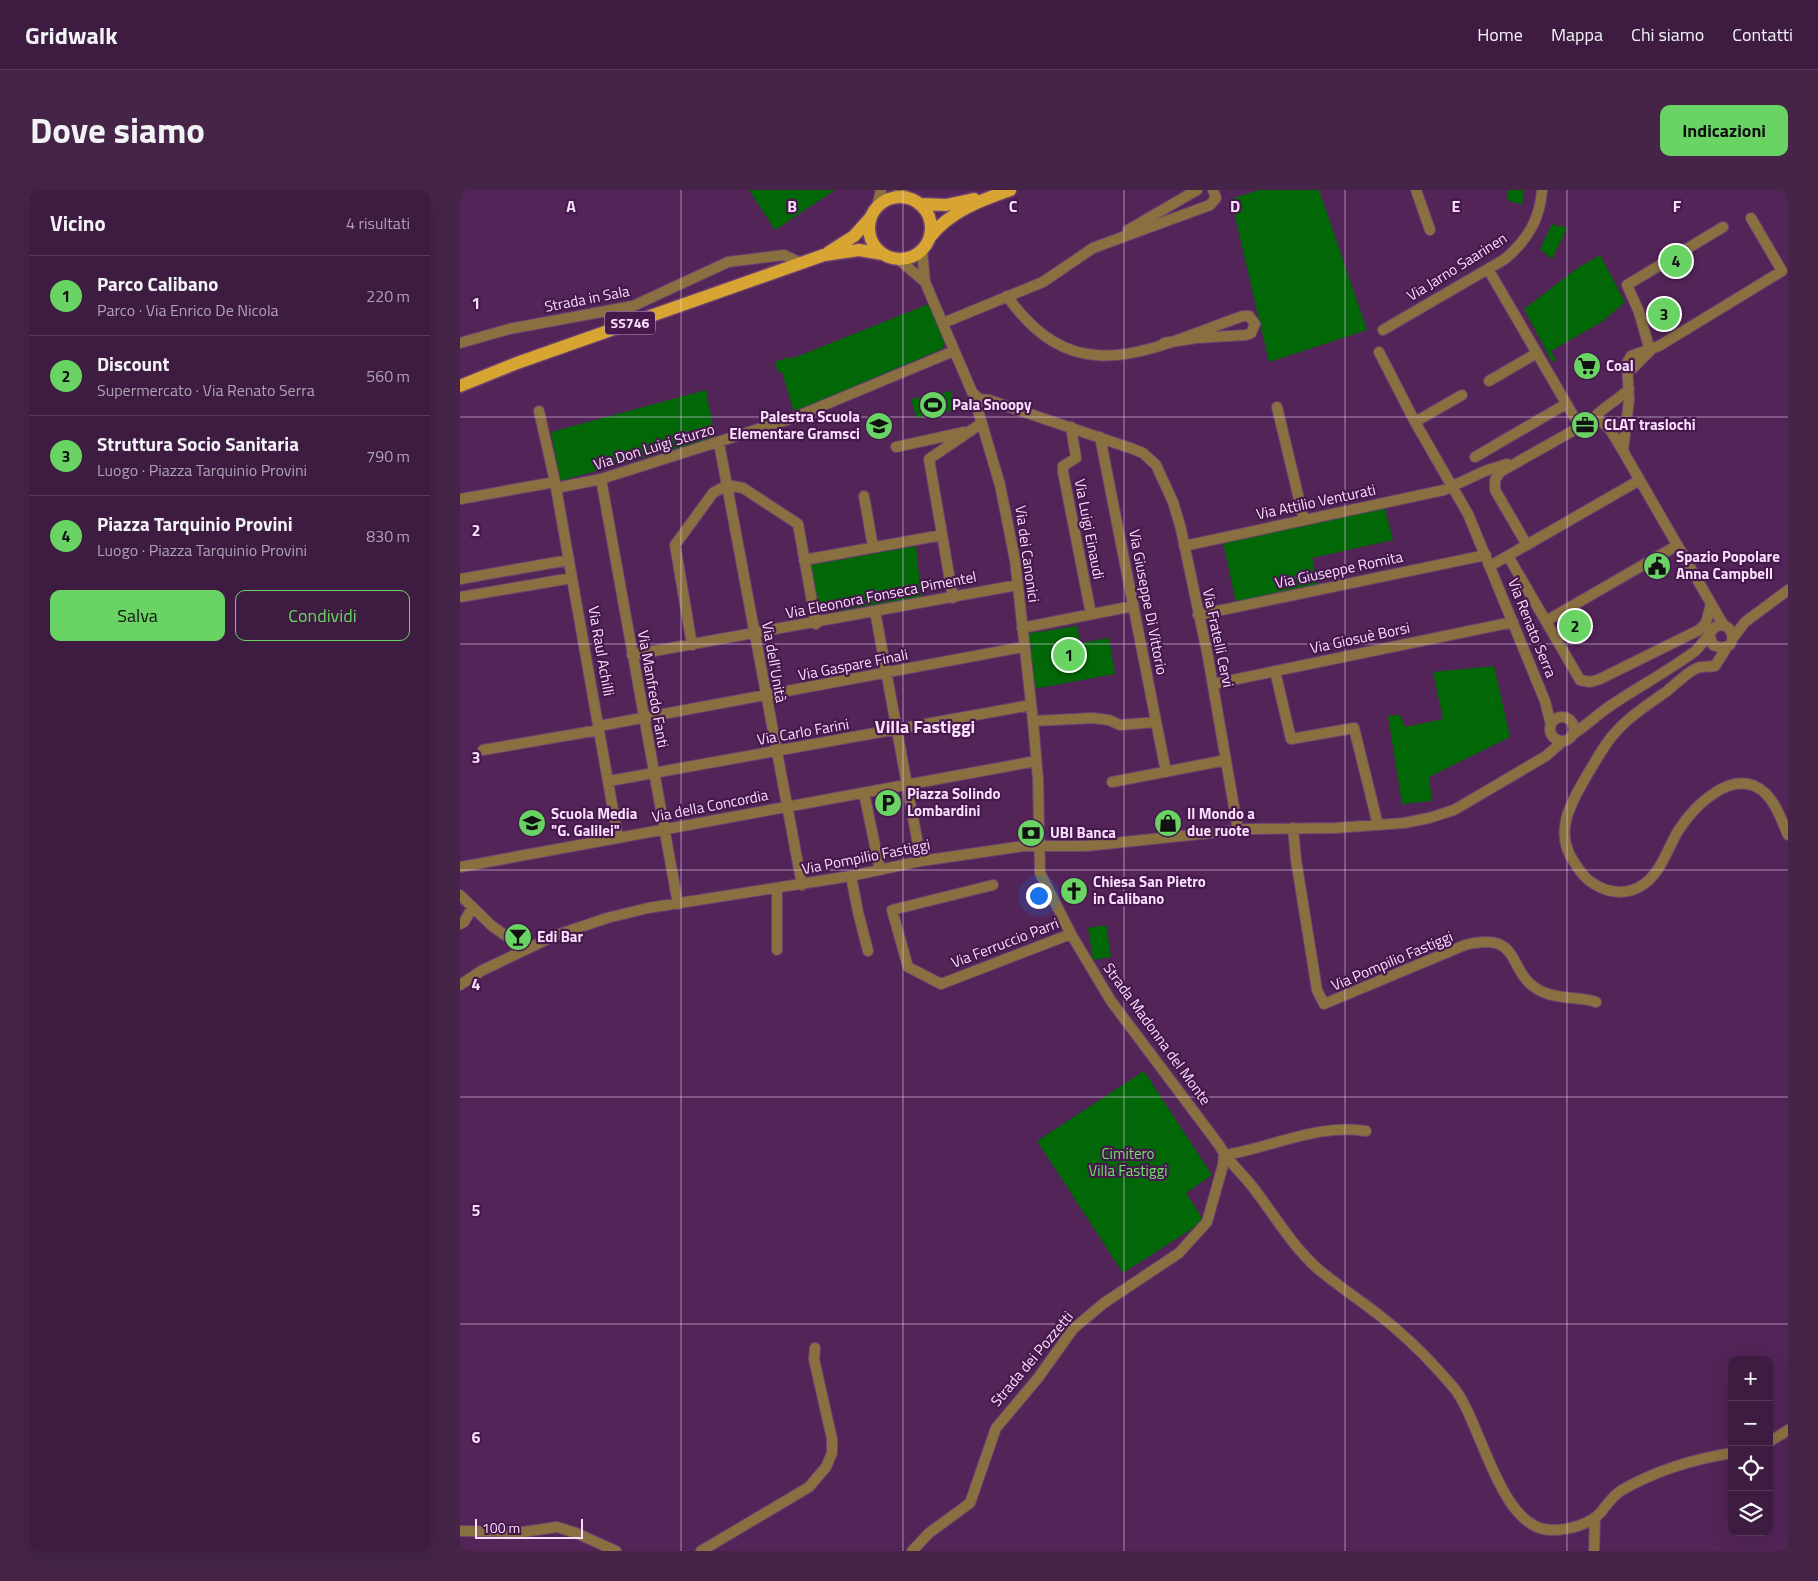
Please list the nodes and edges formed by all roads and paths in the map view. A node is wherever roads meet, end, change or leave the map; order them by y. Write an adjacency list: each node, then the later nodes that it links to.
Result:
1 (881, 190): 8 (street)
2 (1197, 190): 13 (street)
3 (1213, 190): 13 (street)
4 (1416, 190): 11 (street)
5 (1542, 190): 19 (street, Via Jarno Saarinen)
6 (1006, 192): 7 (main road, SS746); 12 (main road, SS746)
7 (909, 197): 8 (main road, SS746); 12 (main road)
8 (874, 212): 15 (main road); 16 (main road, SS746)
9 (1751, 218): 27 (street)
10 (1723, 228): 27 (street)
11 (1430, 230)
12 (929, 237): 14 (main road, SS746)
13 (1103, 244): 21 (street)
14 (922, 250): 17 (main road); 20 (street, Via dei Canonici)
15 (883, 254): 16 (main road, SS746); 17 (main road, SS746)
16 (824, 255): 18 (main road, SS746)
17 (898, 259): 20 (street, Via dei Canonici)
18 (800, 263): 25 (street, Strada in Sala); 31 (main road, SS746)
19 (1488, 269): 23 (street, Via Jarno Saarinen); 29 (street)
20 (925, 282): 22 (street, Via dei Canonici)
21 (1006, 296): 22 (street); 24 (street)
22 (943, 323): 26 (street, Via dei Canonici)
23 (1383, 330)
24 (1164, 343): 24 (street)
25 (460, 344)
26 (954, 351): 34 (street, Via dei Canonici); 45 (street, Via Don Luigi Sturzo)
27 (1650, 351): 32 (street)
28 (1379, 352): 39 (street, Via Renato Serra)
29 (1537, 353): 30 (street); 35 (street)
30 (1489, 381)
31 (460, 386)
32 (1629, 390): 38 (street); 47 (street)
33 (1462, 396): 39 (street)
34 (979, 399): 40 (street, Via dei Canonici); 41 (street)
35 (1566, 404): 42 (street); 48 (street)
36 (1277, 407): 57 (street)
37 (539, 411): 53 (street, Via Raul Achilli)
38 (1592, 420): 42 (street); 47 (street)
39 (1415, 422): 54 (street, Via Renato Serra)
40 (982, 423): 43 (street); 71 (street, Via dei Canonici)
41 (1071, 427): 44 (street); 79 (street, Via Luigi Einaudi)
42 (1580, 427): 49 (street)
43 (969, 431): 46 (street); 58 (street)
44 (1100, 437): 60 (street, Via Fratelli Cervi); 77 (street, Via Giuseppe Di Vittorio)
45 (719, 443): 50 (street, Via Don Luigi Sturzo); 52 (street, Via dell'Unità)
46 (896, 447)
47 (1622, 451): 51 (street)
48 (1475, 457)
49 (1528, 457): 54 (street); 59 (street)
50 (601, 479): 53 (street, Via Don Luigi Sturzo); 91 (street, Via Manfredo Fanti)
51 (1638, 481): 59 (street, Via Renato Serra); 61 (street)
52 (727, 484): 66 (street); 87 (street, Via dell'Unità); 89 (street)
53 (556, 485): 56 (street); 65 (street, Via Raul Achilli)
54 (1452, 486): 57 (street, Via Attilio Venturati); 63 (street, Via Renato Serra)
55 (864, 496): 62 (street)
56 (460, 499)
57 (1304, 520): 60 (street, Via Attilio Venturati)
58 (942, 535): 62 (street); 75 (street)
59 (1528, 545): 64 (street, Via Renato Serra)
60 (1184, 546): 80 (street, Via Fratelli Cervi)
61 (1676, 546): 76 (street); 81 (street, Via Renato Serra)
62 (874, 547): 66 (street)
63 (1486, 555): 67 (street, Via Renato Serra); 80 (street, Via Giuseppe Romita)
64 (1508, 556): 67 (street, Via Renato Serra); 81 (street, Via Renato Serra)
65 (569, 560): 68 (street); 69 (street, Via Raul Achilli)
66 (804, 560): 84 (street)
67 (1490, 566): 82 (street, Via Renato Serra)
68 (490, 574): 70 (street); 73 (street)
69 (572, 578): 73 (street); 102 (street, Via Raul Achilli)
70 (460, 579)
71 (1018, 585): 75 (street, Via Eleonora Fonseca Pimentel); 86 (street, Via dei Canonici)
72 (1788, 590): 83 (street)
73 (493, 591): 74 (street)
74 (460, 597)
75 (953, 598): 78 (street, Via Eleonora Fonseca Pimentel)
76 (1711, 604): 81 (street, Via Renato Serra); 85 (street)
77 (1133, 606): 79 (street); 101 (street, Via Giuseppe Di Vittorio)
78 (875, 612): 84 (street, Via Eleonora Fonseca Pimentel); 93 (street)
79 (1091, 614): 86 (street)
80 (1198, 615): 94 (street, Via Fratelli Cervi)
81 (1546, 621)
82 (1512, 622): 92 (street, Via Giosuè Borsi); 96 (street, Via Renato Serra)
83 (1745, 622): 85 (street); 88 (street)
84 (816, 624): 87 (street, Via Eleonora Fonseca Pimentel)
85 (1726, 626): 88 (street); 88 (street)
86 (1022, 628): 90 (street, Via dei Canonici)
87 (754, 634): 89 (street, Via Eleonora Fonseca Pimentel); 95 (street, Via dell'Unità)
88 (1720, 643): 103 (street); 123 (street)
89 (692, 645): 91 (street, Via Eleonora Fonseca Pimentel)
90 (1023, 647): 93 (street, Via Gaspare Finali); 97 (street, Via dei Canonici)
91 (632, 656): 98 (street, Via Manfredo Fanti)
92 (1275, 671): 94 (street, Via Giosuè Borsi); 119 (street)
93 (886, 674): 95 (street, Via Gaspare Finali); 105 (street)
94 (1213, 684): 110 (street, Via Fratelli Cervi)
95 (765, 696): 98 (street, Via Gaspare Finali); 108 (street, Via dell'Unità)
96 (1545, 701): 99 (street, Via Renato Serra); 104 (street, Via Renato Serra)
97 (1031, 705): 100 (street, Via dei Canonici); 105 (street, Via Carlo Farini)
98 (643, 718): 102 (street, Via Gaspare Finali); 113 (street, Via Manfredo Fanti)
99 (1562, 718): 103 (street); 104 (street)
100 (1033, 721): 101 (street); 111 (street, Via dei Canonici)
101 (1156, 722): 112 (street, Via Giuseppe Di Vittorio)
102 (599, 728): 107 (street); 114 (street, Via Raul Achilli)
103 (1572, 728): 106 (street)
104 (1551, 730): 106 (street); 109 (street)
105 (897, 731): 108 (street, Via Carlo Farini); 116 (street)
106 (1564, 741): 109 (street, Via Pompilio Fastiggi)
107 (483, 750)
108 (775, 752): 113 (street, Via Carlo Farini); 118 (street, Via dell'Unità)
109 (1546, 756): 119 (street, Via Pompilio Fastiggi)
110 (1226, 760): 112 (street); 122 (street, Via Fratelli Cervi)
111 (1036, 761): 116 (street, Via della Concordia); 125 (street, Via dei Canonici)
112 (1166, 772): 115 (street)
113 (653, 773): 114 (street, Via Carlo Farini); 121 (street, Via Manfredo Fanti)
114 (609, 782): 124 (street, Via Raul Achilli)
115 (1112, 782)
116 (906, 785): 117 (street, Via della Concordia); 126 (street)
117 (864, 793): 118 (street, Via della Concordia); 128 (street)
118 (786, 807): 121 (street, Via della Concordia); 130 (street, Via dell'Unità)
119 (1378, 825): 120 (street, Via Pompilio Fastiggi)
120 (1294, 828): 122 (street, Via Pompilio Fastiggi); 142 (street, Via Pompilio Fastiggi)
121 (664, 830): 124 (street, Via della Concordia); 134 (street, Via Manfredo Fanti)
122 (1238, 830): 125 (street, Via Pompilio Fastiggi)
123 (1788, 835)
124 (618, 838): 127 (street, Via della Concordia)
125 (1040, 846): 126 (street, Via Pompilio Fastiggi); 137 (street, Strada Madonna del Monte)
126 (921, 860): 128 (street, Via Pompilio Fastiggi)
127 (460, 866)
128 (880, 870): 129 (street, Via Pompilio Fastiggi)
129 (852, 876): 130 (street, Via Pompilio Fastiggi); 140 (street)
130 (802, 885): 132 (street, Via Pompilio Fastiggi)
131 (993, 885): 137 (street, Via Ferruccio Parri)
132 (777, 890): 134 (street, Via Pompilio Fastiggi); 139 (street)
133 (460, 895): 135 (street)
134 (678, 904): 138 (street, Via Pompilio Fastiggi)
135 (472, 908): 136 (street); 138 (street)
136 (460, 924)
137 (1070, 934): 144 (street, Strada Madonna del Monte)
138 (525, 949): 141 (street, Via Pompilio Fastiggi)
139 (777, 950)
140 (868, 951)
141 (460, 985)
142 (1596, 1002)
143 (1366, 1131): 144 (street)
144 (1224, 1154): 149 (street, Strada Madonna del Monte); 153 (street, Strada dei Pozzetti)
145 (815, 1348): 152 (street)
146 (1788, 1430): 147 (street)
147 (1773, 1439)
148 (1728, 1454): 149 (street)
149 (1595, 1519): 154 (street)
150 (460, 1531): 151 (street)
151 (616, 1551)
152 (701, 1551)
153 (912, 1551)
154 (1594, 1551)

